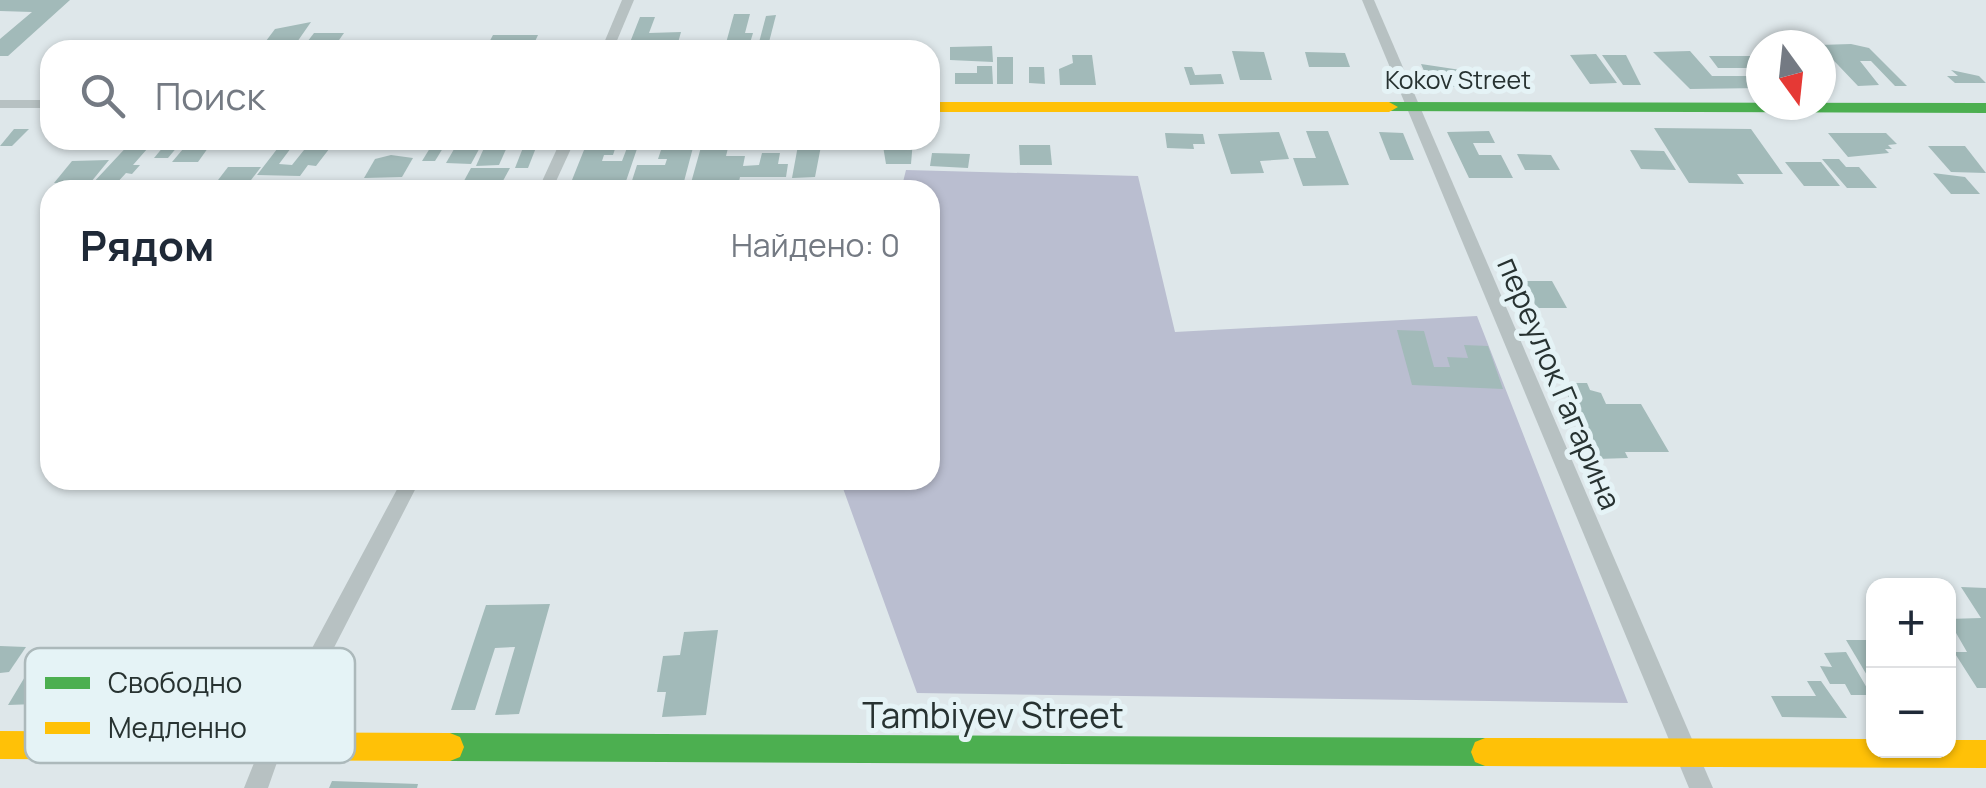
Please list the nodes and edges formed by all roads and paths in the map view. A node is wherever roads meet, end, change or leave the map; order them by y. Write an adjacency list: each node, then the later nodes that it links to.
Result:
1 (628, 0): 3 (street)
2 (1368, 0): 6 (street, переулок Гагарина)
3 (611, 40)
4 (0, 104): 5 (street)
5 (40, 104)
6 (1414, 106): 7 (street, Kokov Street); 8 (street, Kokov Street); 16 (street, переулок Гагарина)
7 (940, 107)
8 (1986, 108)
9 (564, 150): 10 (street)
10 (550, 180)
11 (406, 490): 12 (street)
12 (323, 648)
13 (0, 745): 14 (street, Tambiyev Street)
14 (25, 745)
15 (355, 746): 16 (street, Tambiyev Street)
16 (1686, 753): 17 (street, Tambiyev Street); 20 (street, переулок Гагарина)
17 (1986, 754)
18 (266, 763): 19 (street)
19 (256, 788)
20 (1701, 788)

